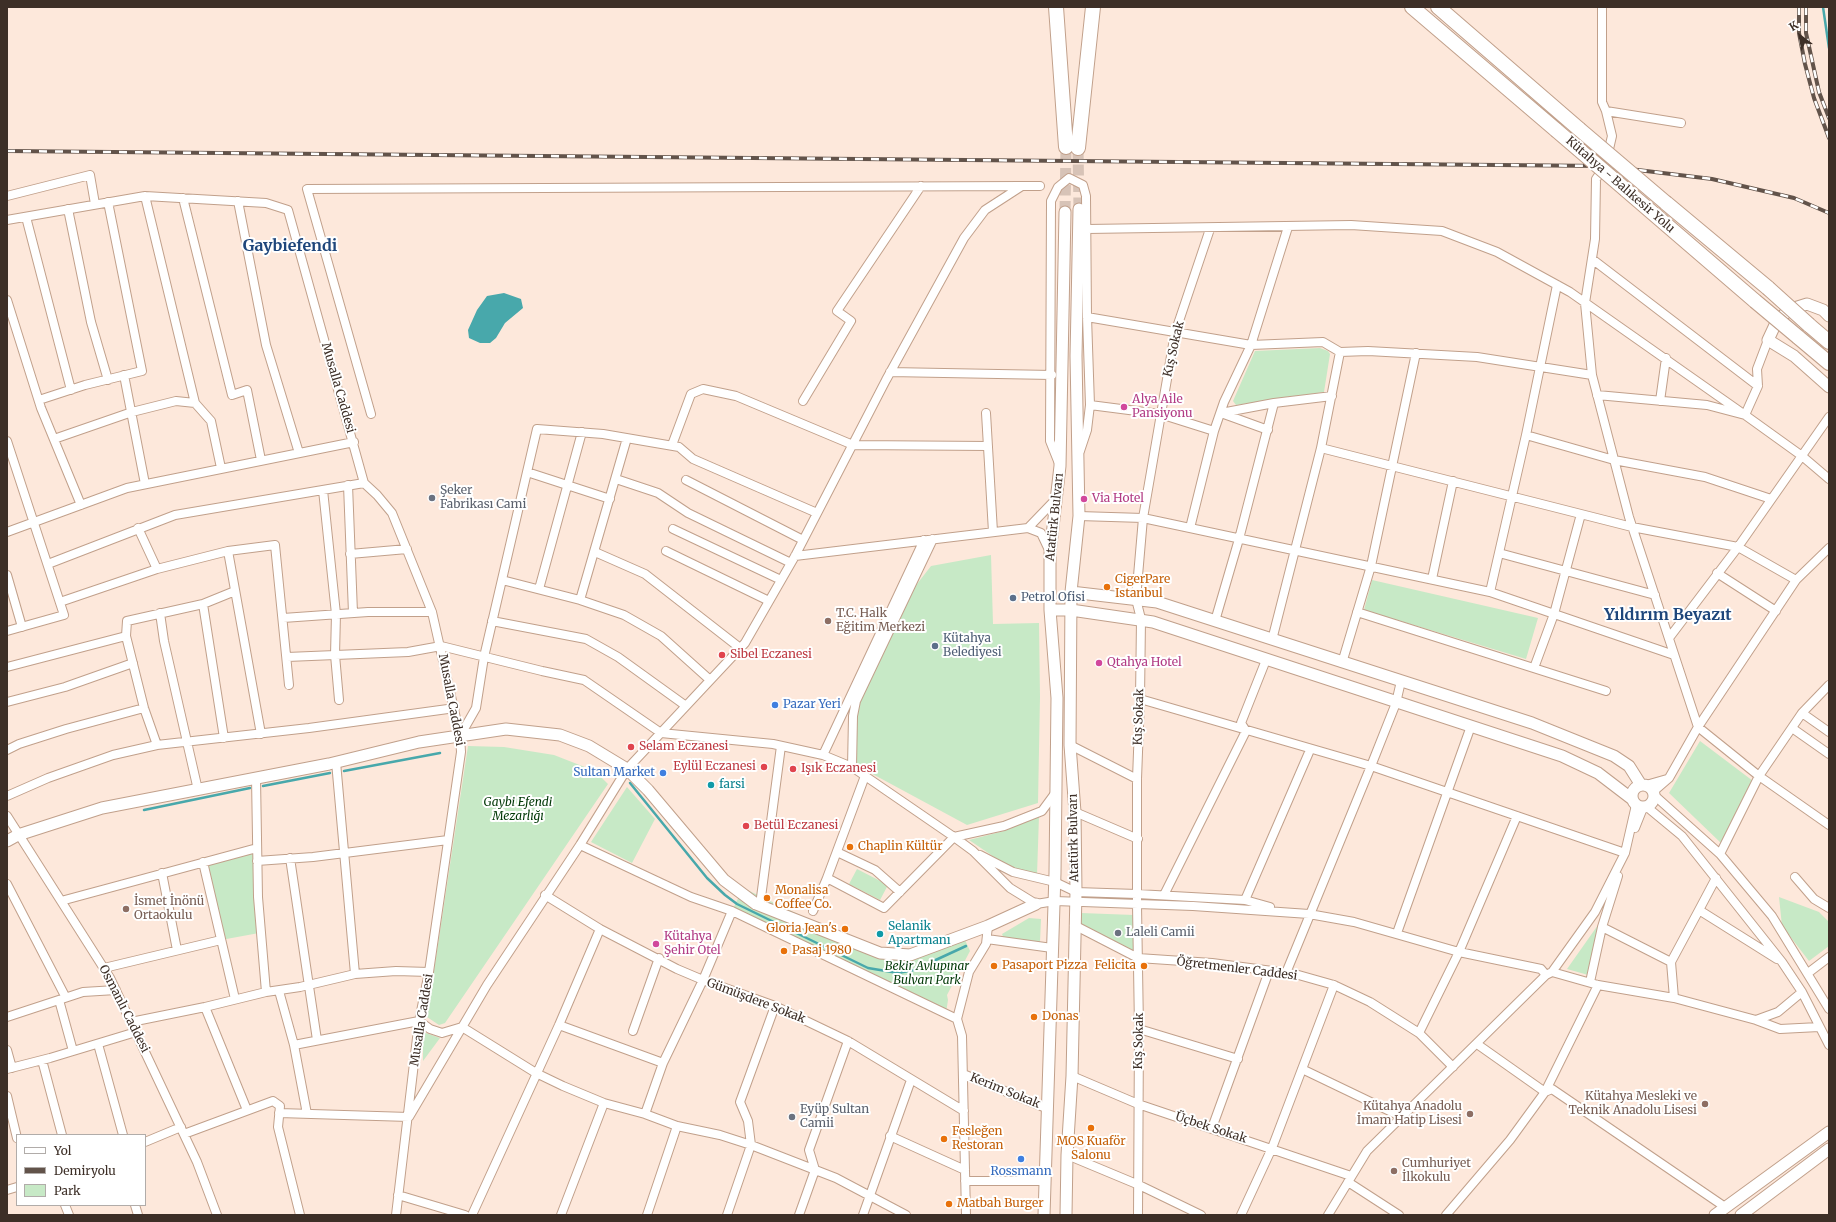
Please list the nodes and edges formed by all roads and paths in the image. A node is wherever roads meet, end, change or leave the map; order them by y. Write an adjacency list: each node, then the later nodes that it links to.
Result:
1 (1056, 7): 10 (highway)
2 (1066, 7): 10 (highway)
3 (1082, 7): 10 (highway)
4 (1093, 7): 10 (highway)
5 (1412, 7): 41 (highway, Kütahya - Balıkesir Yolu, bridge)
6 (1438, 7): 36 (highway, Kütahya - Balıkesir Yolu, bridge)
7 (1602, 7): 8 (street)
8 (1606, 111): 9 (street); 28 (street)
9 (1681, 122)
10 (1072, 148)
11 (921, 186): 12 (street); 54 (street); 62 (street)
12 (1022, 186): 13 (street); 43 (street)
13 (1040, 186)
14 (7, 196): 19 (street)
15 (146, 196): 16 (street); 18 (street); 56 (street)
16 (183, 198): 17 (street); 80 (street)
17 (238, 201): 73 (street, Musalla Caddesi); 78 (street)
18 (108, 202): 19 (street); 44 (street)
19 (95, 204): 20 (street)
20 (68, 209): 23 (street); 47 (street)
21 (1079, 209): 82 (main road, Atatürk Bulvarı)
22 (1065, 212): 83 (main road, Atatürk Bulvarı)
23 (26, 217): 24 (street); 50 (street)
24 (7, 220)
25 (1288, 227): 27 (street); 29 (street); 37 (street)
26 (1087, 229): 27 (street); 33 (street, Atatürk Bulvarı); 46 (street, Atatürk Bulvarı)
27 (1210, 229): 34 (street, Kış Sokak)
28 (1592, 259): 31 (street); 48 (street)
29 (1557, 286): 31 (street); 42 (street)
30 (7, 300): 53 (street)
31 (1585, 303): 40 (street); 45 (street)
32 (1829, 316): 35 (main road)
33 (1087, 317): 34 (street); 58 (street, Atatürk Bulvarı)
34 (1175, 333): 37 (street); 63 (street, Kış Sokak)
35 (1768, 340): 48 (street); 49 (main road)
36 (1829, 342)
37 (1251, 345): 38 (street); 61 (street)
38 (1340, 352): 39 (street); 52 (street)
39 (1416, 354): 42 (street); 84 (street)
40 (1666, 358): 55 (street); 64 (street)
41 (1829, 363)
42 (1540, 367): 45 (street); 69 (street)
43 (890, 372): 46 (street); 75 (street)
44 (124, 375): 47 (street); 59 (street)
45 (1592, 375): 51 (street)
46 (1052, 376): 83 (street, Atatürk Bulvarı)
47 (108, 380): 50 (street)
48 (1758, 386): 64 (street)
49 (1829, 387)
50 (72, 390): 53 (street)
51 (1597, 395): 55 (street); 81 (street)
52 (1332, 396): 57 (street); 77 (street)
53 (39, 400): 71 (street)
54 (803, 401)
55 (1660, 401): 64 (street)
56 (195, 403): 59 (street); 85 (street)
57 (1274, 403): 61 (street); 66 (street)
58 (1090, 405): 63 (street); 82 (street, Atatürk Bulvarı)
59 (132, 412): 71 (street); 92 (street)
60 (986, 413): 76 (street)
61 (1221, 413): 66 (street); 68 (street)
62 (371, 414)
63 (1160, 414): 68 (street); 104 (street, Kış Sokak)
64 (1745, 415): 79 (street)
65 (1829, 417): 79 (street)
66 (1268, 430): 113 (street)
67 (582, 432): 70 (street); 86 (street); 94 (street)
68 (1214, 432): 109 (street)
69 (1526, 435): 81 (street); 96 (street)
70 (627, 438): 74 (street); 88 (street)
71 (54, 439): 100 (street)
72 (7, 441): 105 (street)
73 (354, 442): 78 (street); 91 (street, Musalla Caddesi)
74 (672, 445): 75 (street); 101 (street)
75 (853, 445): 76 (street); 101 (street)
76 (988, 446): 112 (street)
77 (1321, 448): 84 (street); 120 (street)
78 (299, 453): 80 (street)
79 (1802, 456): 87 (street); 98 (street)
80 (261, 460): 85 (street)
81 (1614, 460): 98 (street); 106 (street)
82 (1077, 462): 103 (main road, Atatürk Bulvarı)
83 (1060, 466): 99 (main road, Atatürk Bulvarı)
84 (1393, 466): 90 (street); 129 (street)
85 (221, 468): 92 (street)
86 (527, 472): 94 (street); 135 (street)
87 (1829, 479)
88 (616, 480): 97 (street); 127 (street)
89 (686, 480): 115 (street)
90 (1453, 481): 96 (street); 134 (street)
91 (364, 483): 93 (street); 119 (street, Musalla Caddesi)
92 (145, 484): 100 (street)
93 (348, 485): 95 (street); 125 (street)
94 (569, 486): 97 (street); 138 (street)
95 (323, 490): 107 (street); 155 (street)
96 (1512, 495): 102 (street); 124 (street)
97 (610, 499): 123 (street)
98 (1771, 499): 117 (street)
99 (1055, 500): 108 (street); 126 (main road, Atatürk Bulvarı)
100 (82, 505): 105 (street)
101 (817, 512): 115 (street)
102 (1581, 514): 106 (street); 131 (street)
103 (1079, 516): 104 (street); 140 (main road, Atatürk Bulvarı)
104 (1143, 518): 109 (street); 143 (street, Kış Sokak)
105 (35, 523): 111 (street); 128 (street)
106 (1632, 527): 117 (street); 142 (street)
107 (138, 528): 128 (street); 130 (street)
108 (1028, 528): 112 (street); 126 (street)
109 (1190, 528): 113 (street)
110 (673, 529): 136 (street)
111 (7, 532)
112 (993, 532): 114 (street)
113 (1239, 538): 120 (street); 160 (street)
114 (933, 539): 116 (street); 209 (street)
115 (803, 540): 127 (street)
116 (924, 540): 127 (street); 205 (street)
117 (1738, 547): 132 (street); 137 (street)
118 (1829, 548): 137 (street)
119 (407, 549): 125 (street); 151 (street, Musalla Caddesi)
120 (1295, 550): 129 (street); 165 (street)
121 (666, 551): 145 (street)
122 (228, 552): 130 (street); 139 (street); 157 (street)
123 (595, 552): 144 (street); 167 (street)
124 (1499, 552): 131 (street); 141 (street)
125 (350, 554): 154 (street)
126 (1050, 554): 148 (main road, Atatürk Bulvarı)
127 (793, 559): 136 (street)
128 (48, 564): 146 (street)
129 (1371, 566): 134 (street); 152 (street)
130 (157, 569): 146 (street)
131 (1566, 571): 142 (street); 156 (street)
132 (1717, 573): 150 (street); 164 (street)
133 (7, 574): 161 (street)
134 (1432, 579): 141 (street)
135 (502, 580): 138 (street); 159 (street)
136 (781, 580): 145 (street)
137 (1796, 580): 150 (street)
138 (539, 590): 144 (street)
139 (235, 591): 147 (street); 196 (street)
140 (1071, 592): 143 (main road); 149 (main road, Atatürk Bulvarı)
141 (1490, 592): 156 (street)
142 (1655, 595): 164 (street)
143 (1136, 599): 158 (street, Kış Sokak); 160 (main road)
144 (580, 600): 177 (street)
145 (769, 601): 167 (street)
146 (60, 602): 161 (street)
147 (203, 604): 153 (street); 198 (street)
148 (1050, 610): 149 (main road); 217 (main road, Atatürk Bulvarı)
149 (1070, 610): 158 (main road); 201 (main road, Atatürk Bulvarı)
150 (1776, 611): 191 (street)
151 (432, 612): 154 (street); 166 (street, Musalla Caddesi)
152 (1357, 612): 174 (street); 176 (street)
153 (160, 613): 163 (street); 199 (street)
154 (353, 613): 155 (street)
155 (336, 614): 157 (street); 168 (street)
156 (1554, 614): 169 (street); 176 (street)
157 (283, 618): 170 (street)
158 (1141, 619): 172 (main road); 182 (street, Kış Sokak)
159 (492, 621): 171 (street); 186 (street)
160 (1215, 621): 165 (main road)
161 (22, 627): 162 (street)
162 (7, 632)
163 (126, 636): 173 (street); 175 (street)
164 (1669, 638): 169 (street)
165 (1272, 640): 174 (main road)
166 (441, 646): 168 (street); 171 (street); 188 (street, Musalla Caddesi)
167 (740, 648): 177 (street)
168 (336, 655): 170 (street); 183 (street)
169 (1674, 655): 191 (street)
170 (287, 657): 179 (street)
171 (484, 657): 195 (street); 197 (street)
172 (1266, 660): 185 (main road); 193 (street)
173 (133, 663): 184 (street); 187 (street)
174 (1342, 663): 178 (main road)
175 (7, 666)
176 (1534, 668): 181 (street)
177 (710, 680): 186 (street)
178 (1401, 681): 185 (street); 215 (main road)
179 (289, 685)
180 (1829, 685): 189 (street)
181 (1606, 691)
182 (1140, 699): 193 (street); 214 (street, Kış Sokak)
183 (339, 700)
184 (7, 702)
185 (1396, 703): 190 (main road); 208 (street)
186 (686, 706): 195 (street)
187 (144, 708): 200 (street); 203 (street)
188 (455, 708): 196 (street); 197 (street, Musalla Caddesi)
189 (1802, 714): 192 (street); 194 (street)
190 (1471, 726): 218 (street); 220 (main road)
191 (1698, 727): 212 (street); 215 (street)
192 (1792, 728): 206 (street); 212 (street)
193 (1246, 731): 204 (street); 249 (street)
194 (1829, 732)
195 (661, 733): 202 (street); 210 (street)
196 (261, 734): 198 (street)
197 (460, 736): 207 (main road); 210 (main road); 228 (street, Musalla Caddesi)
198 (224, 738): 199 (street)
199 (188, 742): 200 (street); 216 (street)
200 (157, 745): 219 (street)
201 (1070, 745): 214 (street); 221 (main road, Atatürk Bulvarı)
202 (781, 746): 205 (street); 255 (street)
203 (7, 750)
204 (1310, 750): 208 (street); 251 (street)
205 (823, 754): 209 (street)
206 (1829, 754)
207 (336, 762): 213 (main road); 234 (street)
208 (1371, 766): 218 (street); 262 (street)
209 (852, 767): 211 (street)
210 (626, 768): 230 (street); 255 (main road)
211 (865, 776): 226 (street); 233 (street)
212 (1759, 776): 224 (street); 236 (street)
213 (256, 778): 216 (main road); 231 (street)
214 (1137, 779): 227 (street, Kış Sokak)
215 (1649, 789): 220 (main road); 220 (main road); 236 (street)
216 (198, 790): 225 (main road)
217 (1056, 792): 226 (street); 244 (main road, Atatürk Bulvarı)
218 (1448, 793): 223 (street); 267 (street)
219 (7, 796)
220 (1639, 804): 235 (street); 243 (street)
221 (1075, 812): 227 (street); 250 (main road, Atatürk Bulvarı)
222 (7, 816): 225 (street, Osmanlı Caddesi)
223 (1517, 816): 235 (street); 272 (street)
224 (1829, 825)
225 (18, 835): 229 (main road); 252 (street, Osmanlı Caddesi)
226 (954, 837): 232 (street); 246 (street)
227 (1138, 839): 247 (street, Kış Sokak)
228 (448, 840): 234 (street); 280 (street, Musalla Caddesi)
229 (7, 841)
230 (580, 845): 248 (street); 259 (street)
231 (257, 848): 238 (street); 239 (street)
232 (973, 851): 244 (street); 254 (street)
233 (837, 852): 242 (street); 246 (street)
234 (345, 853): 237 (street); 283 (street)
235 (1625, 853): 265 (street); 284 (street)
236 (1720, 854): 282 (street)
237 (290, 858): 238 (street); 287 (street)
238 (258, 861): 292 (street)
239 (203, 862): 240 (street); 269 (street)
240 (162, 873): 252 (street); 271 (street)
241 (1795, 877): 257 (street)
242 (827, 878): 246 (street); 260 (street)
243 (1716, 878): 258 (street); 277 (street)
244 (1055, 882): 250 (street); 253 (main road, Atatürk Bulvarı)
245 (7, 884): 294 (street)
246 (900, 892)
247 (1137, 894): 249 (street); 250 (street); 256 (street, Kış Sokak)
248 (545, 895): 266 (street, Gümüşdere Sokak); 306 (street)
249 (1164, 895): 251 (street)
250 (1075, 897): 253 (street); 256 (street); 263 (main road, Atatürk Bulvarı)
251 (1245, 900): 261 (street)
252 (61, 901): 278 (street, Osmanlı Caddesi)
253 (1055, 901): 254 (street); 270 (main road, Atatürk Bulvarı)
254 (1036, 904): 264 (main road)
255 (760, 905): 264 (main road)
256 (1137, 905): 261 (street); 275 (street, Kış Sokak)
257 (1829, 908)
258 (1699, 910): 276 (street); 277 (street)
259 (732, 911): 285 (street); 301 (street)
260 (813, 911)
261 (1289, 912): 262 (street)
262 (1309, 914): 267 (street); 281 (street)
263 (1074, 925): 275 (street, Öğretmenler Caddesi); 328 (main road, Atatürk Bulvarı)
264 (988, 926): 268 (street)
265 (1602, 926): 276 (street); 286 (street)
266 (600, 929): 274 (street, Gümüşdere Sokak); 305 (street)
267 (1398, 934): 272 (street)
268 (987, 939): 270 (street); 301 (street)
269 (221, 940): 271 (street); 296 (street)
270 (1052, 948): 334 (main road, Atatürk Bulvarı)
271 (177, 950): 278 (street)
272 (1459, 952): 284 (street); 311 (street)
273 (1829, 957): 282 (street)
274 (659, 958): 285 (street, Gümüşdere Sokak); 309 (street)
275 (1138, 958): 279 (street, Öğretmenler Caddesi); 308 (street, Kış Sokak)
276 (1672, 962): 295 (street)
277 (1782, 962): 293 (street)
278 (104, 968): 290 (street, Osmanlı Caddesi)
279 (1269, 971): 281 (street, Öğretmenler Caddesi); 320 (street)
280 (429, 972): 283 (street); 303 (street, Musalla Caddesi)
281 (1286, 973): 288 (street, Öğretmenler Caddesi)
282 (1808, 973): 299 (street)
283 (355, 974): 287 (street)
284 (1549, 974): 286 (street); 315 (street)
285 (704, 980): 297 (street, Gümüşdere Sokak); 322 (street)
286 (1590, 982): 289 (street)
287 (309, 985): 291 (street); 312 (street)
288 (1334, 985): 311 (street, Öğretmenler Caddesi); 325 (street)
289 (1598, 985): 295 (street); 330 (street)
290 (116, 990): 294 (street); 304 (street, Osmanlı Caddesi)
291 (279, 991): 292 (street); 316 (street)
292 (266, 992): 296 (street)
293 (1802, 992): 302 (street); 307 (street)
294 (62, 998): 300 (street); 319 (street)
295 (1674, 998): 302 (street)
296 (235, 999): 298 (street)
297 (775, 1006): 313 (street, Gümüşdere Sokak); 351 (street)
298 (205, 1008): 304 (street); 335 (street)
299 (1829, 1009)
300 (7, 1017)
301 (957, 1019): 327 (street)
302 (1756, 1020): 307 (street)
303 (419, 1021): 306 (street); 312 (street); 340 (street, Musalla Caddesi)
304 (131, 1022): 310 (street, Osmanlı Caddesi)
305 (559, 1025): 322 (street); 326 (street)
306 (462, 1027): 326 (street); 340 (street)
307 (1819, 1027): 317 (street)
308 (1139, 1029): 320 (street); 333 (street, Kış Sokak)
309 (633, 1031)
310 (136, 1032): 314 (street); 344 (street, Osmanlı Caddesi)
311 (1419, 1033): 323 (street, Öğretmenler Caddesi)
312 (317, 1040): 316 (street)
313 (848, 1042): 329 (street, Gümüşdere Sokak); 355 (street)
314 (98, 1044): 319 (street); 348 (street)
315 (1477, 1044): 323 (street); 330 (street)
316 (294, 1045): 338 (street)
317 (1829, 1045)
318 (7, 1050): 324 (street)
319 (73, 1051): 321 (street)
320 (1238, 1059): 343 (street)
321 (42, 1060): 324 (street); 347 (street)
322 (663, 1063): 339 (street)
323 (1453, 1067): 341 (street)
324 (9, 1068)
325 (1302, 1069): 341 (street); 352 (street)
326 (536, 1073): 332 (street); 368 (street)
327 (964, 1074): 334 (street, Kerim Sokak); 336 (street)
328 (1072, 1076): 333 (street, Üçbek Sokak); 354 (main road, Atatürk Bulvarı)
329 (911, 1080): 336 (street, Gümüşdere Sokak); 349 (street)
330 (1545, 1092): 363 (street); 383 (street)
331 (7, 1096): 346 (street)
332 (604, 1103): 339 (street); 369 (street)
333 (1138, 1104): 343 (street, Üçbek Sokak); 360 (street, Kış Sokak)
334 (1046, 1108): 358 (main road, Atatürk Bulvarı)
335 (247, 1110): 337 (street); 344 (street)
336 (964, 1111): 356 (street)
337 (279, 1113): 338 (street); 365 (street)
338 (308, 1114): 340 (street)
339 (645, 1114): 342 (street)
340 (409, 1117): 361 (street, Musalla Caddesi)
341 (1402, 1117): 357 (street)
342 (677, 1126): 351 (street); 370 (street)
343 (1212, 1128): 352 (street, Üçbek Sokak)
344 (183, 1131): 350 (street); 364 (street, Osmanlı Caddesi)
345 (1829, 1132): 363 (main road)
346 (16, 1134)
347 (62, 1134)
348 (123, 1134)
349 (890, 1136): 356 (street); 362 (street)
350 (146, 1142)
351 (751, 1145): 355 (street); 371 (street)
352 (1272, 1148): 357 (street, Üçbek Sokak); 380 (street)
353 (1829, 1149): 385 (main road)
354 (1067, 1155): 360 (street); 377 (main road, Atatürk Bulvarı)
355 (815, 1170): 362 (street); 372 (street)
356 (966, 1170): 359 (street)
357 (1350, 1179): 381 (street); 382 (street, Üçbek Sokak)
358 (1044, 1181): 359 (street); 376 (main road, Atatürk Bulvarı)
359 (966, 1182): 375 (street)
360 (1139, 1185): 378 (street, Kış Sokak); 379 (street)
361 (398, 1195): 366 (street, Musalla Caddesi); 367 (street)
362 (870, 1195): 373 (street); 374 (street)
363 (1725, 1207): 384 (main road)
364 (217, 1215)
365 (300, 1215)
366 (396, 1215)
367 (465, 1215)
368 (472, 1215)
369 (561, 1215)
370 (647, 1215)
371 (727, 1215)
372 (799, 1215)
373 (863, 1215)
374 (906, 1215)
375 (966, 1215)
376 (1044, 1215)
377 (1066, 1215)
378 (1138, 1215)
379 (1201, 1215)
380 (1241, 1215)
381 (1328, 1215)
382 (1399, 1215)
383 (1446, 1215)
384 (1715, 1215)
385 (1741, 1215)

